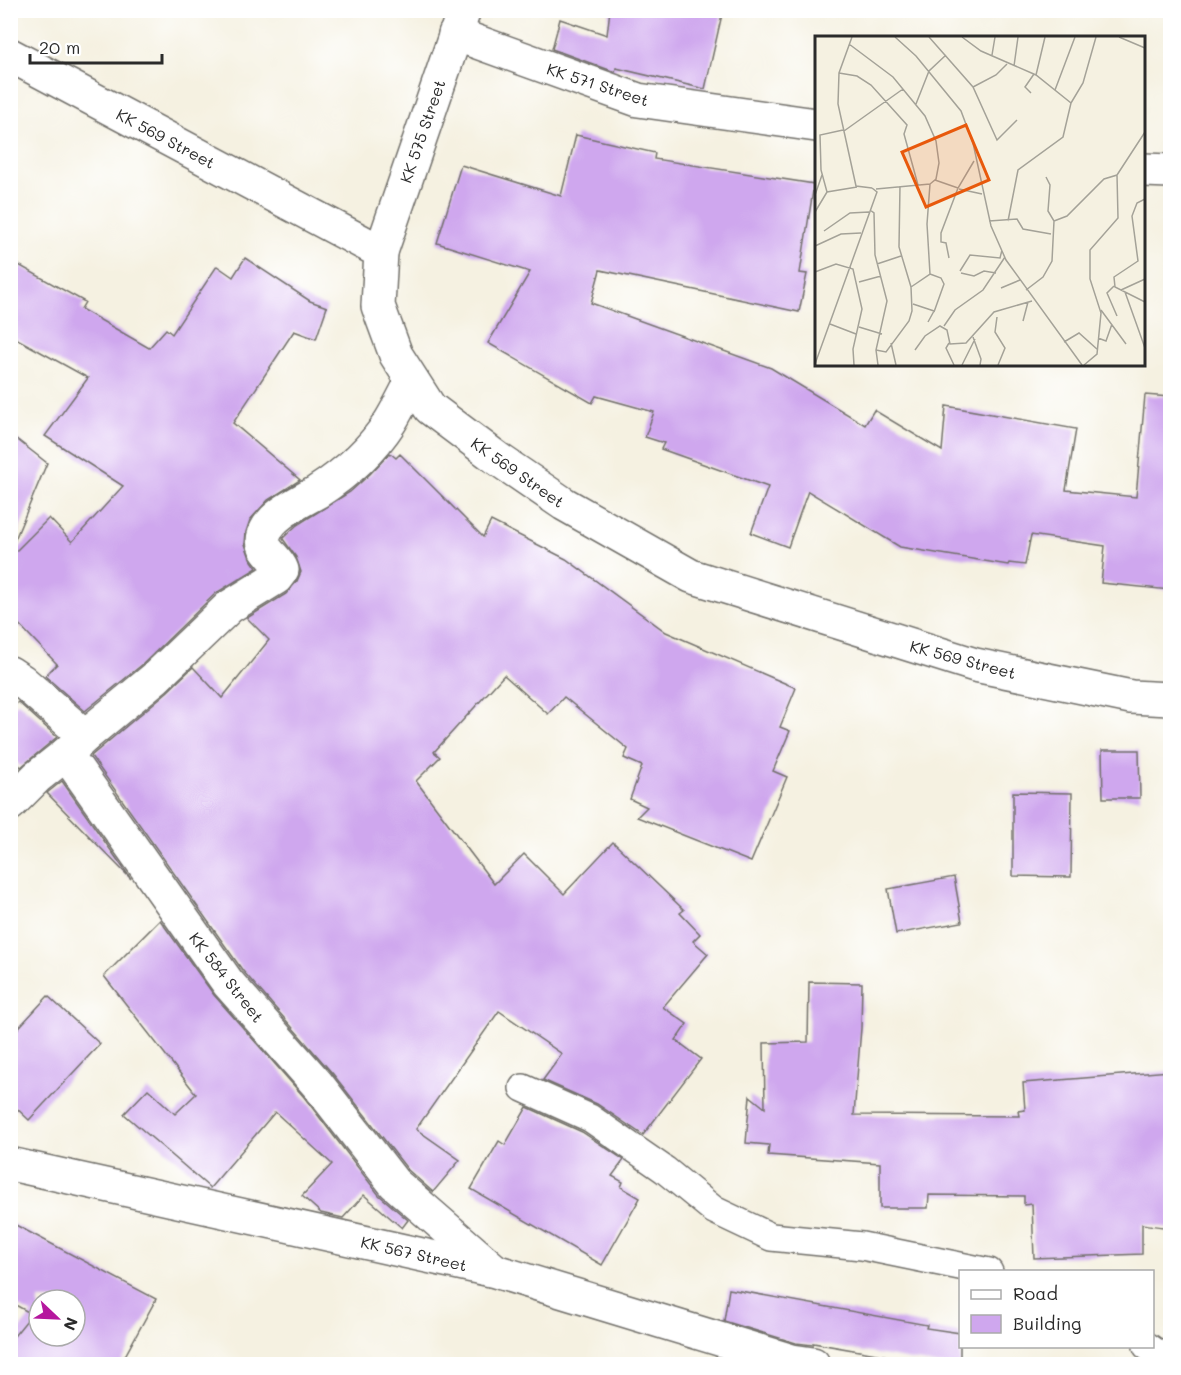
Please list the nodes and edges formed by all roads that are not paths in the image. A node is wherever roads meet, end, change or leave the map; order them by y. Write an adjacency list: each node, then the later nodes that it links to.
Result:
1 (459, 22): 3 (street, KK 571 Street); 6 (street, KK 575 Street)
2 (10, 55): 6 (street, KK 569 Street)
3 (815, 125)
4 (1145, 170): 5 (street)
5 (1170, 171)
6 (381, 252): 7 (street, KK 569 Street)
7 (412, 381): 9 (street, KK 569 Street); 10 (street)
8 (10, 673): 10 (street, KK 584 Street)
9 (1170, 699)
10 (76, 745): 11 (street); 15 (street, KK 584 Street)
11 (10, 804)
12 (523, 1088): 14 (lane)
13 (10, 1164): 15 (street, KK 567 Street)
14 (978, 1270)
15 (495, 1271): 18 (street, KK 567 Street)
16 (1149, 1348): 17 (lane)
17 (1170, 1362)
18 (813, 1365)

